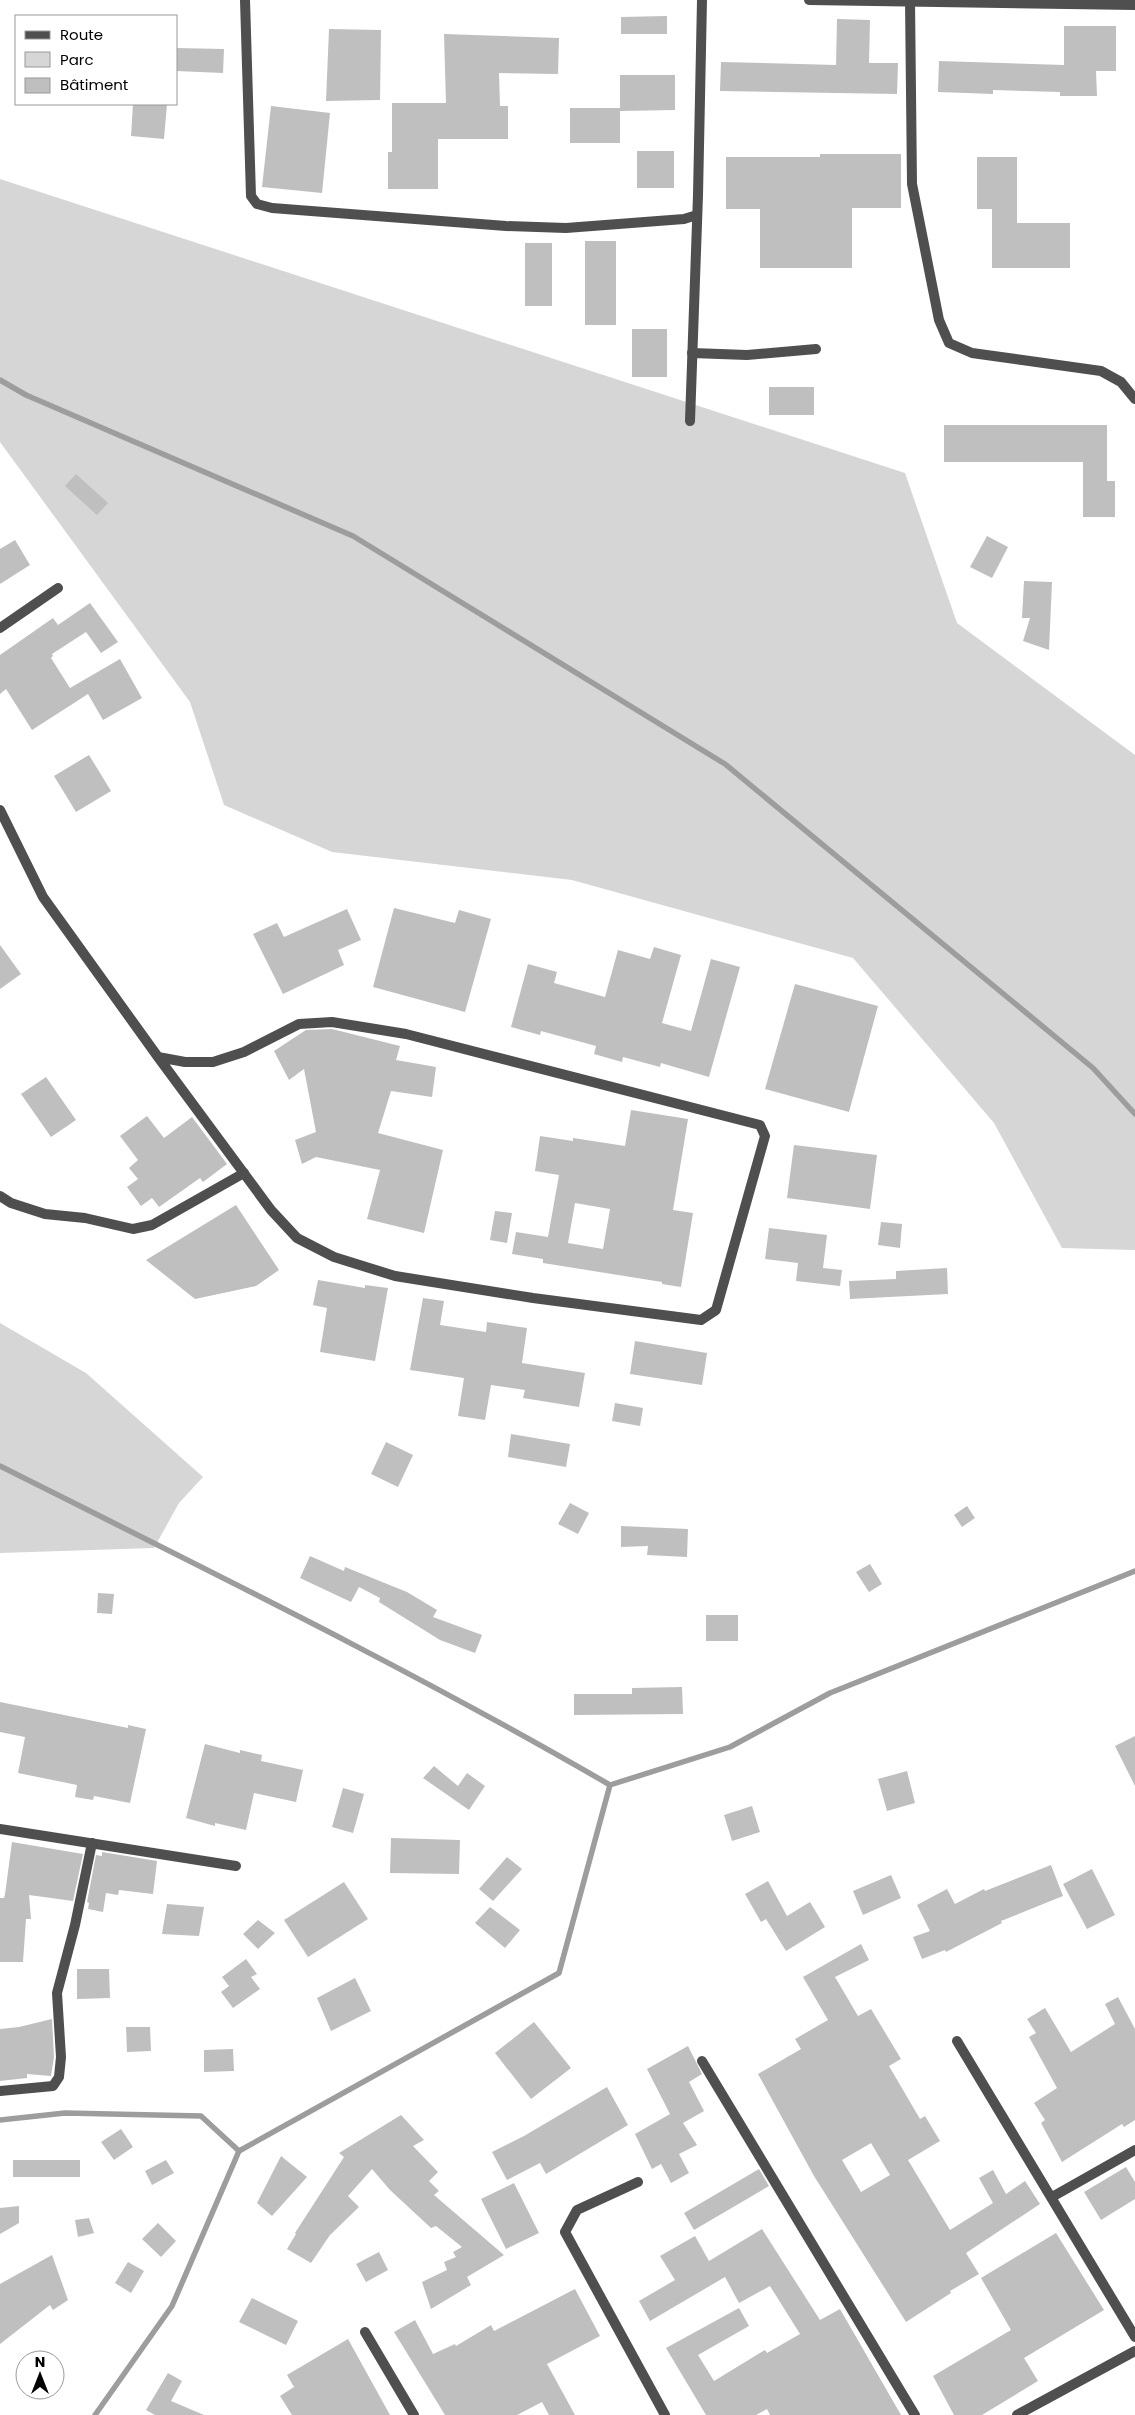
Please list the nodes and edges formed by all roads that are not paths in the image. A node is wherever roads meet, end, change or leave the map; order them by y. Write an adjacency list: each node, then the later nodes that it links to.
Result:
1 (245, 0): 6 (street)
2 (702, 0): 6 (street)
3 (809, 0): 4 (street)
4 (910, 1): 5 (street); 9 (street)
5 (1135, 5)
6 (697, 215): 8 (street)
7 (816, 350): 8 (street)
8 (692, 353): 10 (street)
9 (1135, 399)
10 (690, 421)
11 (58, 588): 12 (street)
12 (0, 628)
13 (0, 810): 14 (street)
14 (158, 1057): 15 (street); 15 (street)
15 (244, 1173): 16 (street)
16 (0, 1196)
17 (0, 1829): 18 (street)
18 (92, 1843): 19 (street); 22 (street)
19 (236, 1866)
20 (957, 2041): 25 (street)
21 (702, 2061): 31 (street)
22 (0, 2091)
23 (1135, 2150): 25 (street)
24 (638, 2182): 30 (street)
25 (1052, 2197): 27 (street)
26 (365, 2332): 29 (street)
27 (1135, 2337)
28 (1135, 2351): 32 (street)
29 (414, 2415)
30 (665, 2415)
31 (915, 2415)
32 (1017, 2415)

